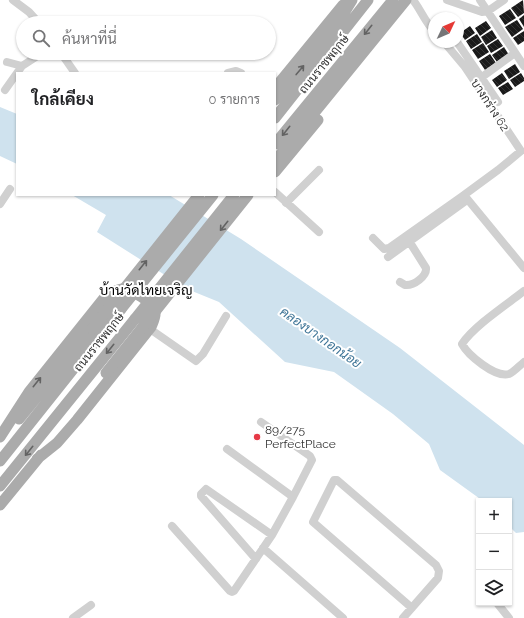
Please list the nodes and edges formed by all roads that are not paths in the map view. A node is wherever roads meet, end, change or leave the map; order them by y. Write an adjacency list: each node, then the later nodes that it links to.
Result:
1 (13, 0): 11 (street)
2 (347, 0): 25 (main road)
3 (352, 0): 27 (main road, one-way to 3)
4 (368, 0): 29 (main road, ถนนราชพฤกษ์)
5 (413, 0): 12 (street)
6 (447, 0): 10 (street)
7 (480, 0): 10 (street)
8 (504, 0): 10 (street)
9 (399, 3): 30 (main road, ถนนราชพฤกษ์, one-way to 30); 32 (main road); 34 (main road)
10 (488, 11): 15 (street)
11 (33, 16)
12 (428, 24)
13 (449, 48): 31 (street, บางกร่าง 62)
14 (461, 48): 24 (street)
15 (515, 53): 20 (street); 24 (street)
16 (31, 60): 19 (street)
17 (65, 60): 22 (street)
18 (7, 62): 19 (street)
19 (22, 66): 21 (street)
20 (524, 66)
21 (18, 72)
22 (71, 72)
23 (16, 74): 26 (street)
24 (482, 77): 28 (street)
25 (276, 87)
26 (5, 90)
27 (276, 99)
28 (498, 102)
29 (276, 117)
30 (276, 143)
31 (522, 150): 41 (street, บางกร่าง 62)
32 (276, 160)
33 (319, 170): 42 (street)
34 (276, 171)
35 (10, 189): 43 (street)
36 (276, 193): 42 (street)
37 (198, 196): 56 (main road, one-way to 37, bridge)
38 (212, 196): 59 (main road, ถนนราชพฤกษ์, bridge)
39 (233, 196): 60 (main road, ถนนราชพฤกษ์, one-way to 60, bridge)
40 (247, 196): 58 (main road, one-way to 58, bridge)
41 (465, 197): 45 (street); 46 (street); 48 (street)
42 (286, 203): 44 (street)
43 (0, 204)
44 (319, 232)
45 (373, 238)
46 (410, 241): 47 (street); 49 (street)
47 (388, 257)
48 (524, 268)
49 (400, 282)
50 (524, 291): 53 (street)
51 (226, 316): 52 (street)
52 (150, 329): 55 (main road, one-way to 52); 58 (main road)
53 (524, 362)
54 (261, 422): 61 (street)
55 (0, 437)
56 (0, 440)
57 (227, 449): 61 (street)
58 (37, 459): 62 (main road)
59 (0, 461)
60 (0, 486)
61 (294, 497): 64 (street)
62 (0, 505)
63 (172, 526): 66 (street)
64 (272, 535): 65 (street); 66 (street)
65 (265, 549): 66 (street); 71 (street)
66 (256, 559)
67 (91, 605): 70 (street)
68 (499, 606): 73 (street)
69 (412, 608): 69 (street); 72 (street)
70 (73, 618)
71 (343, 618)
72 (403, 618)
73 (509, 618)

